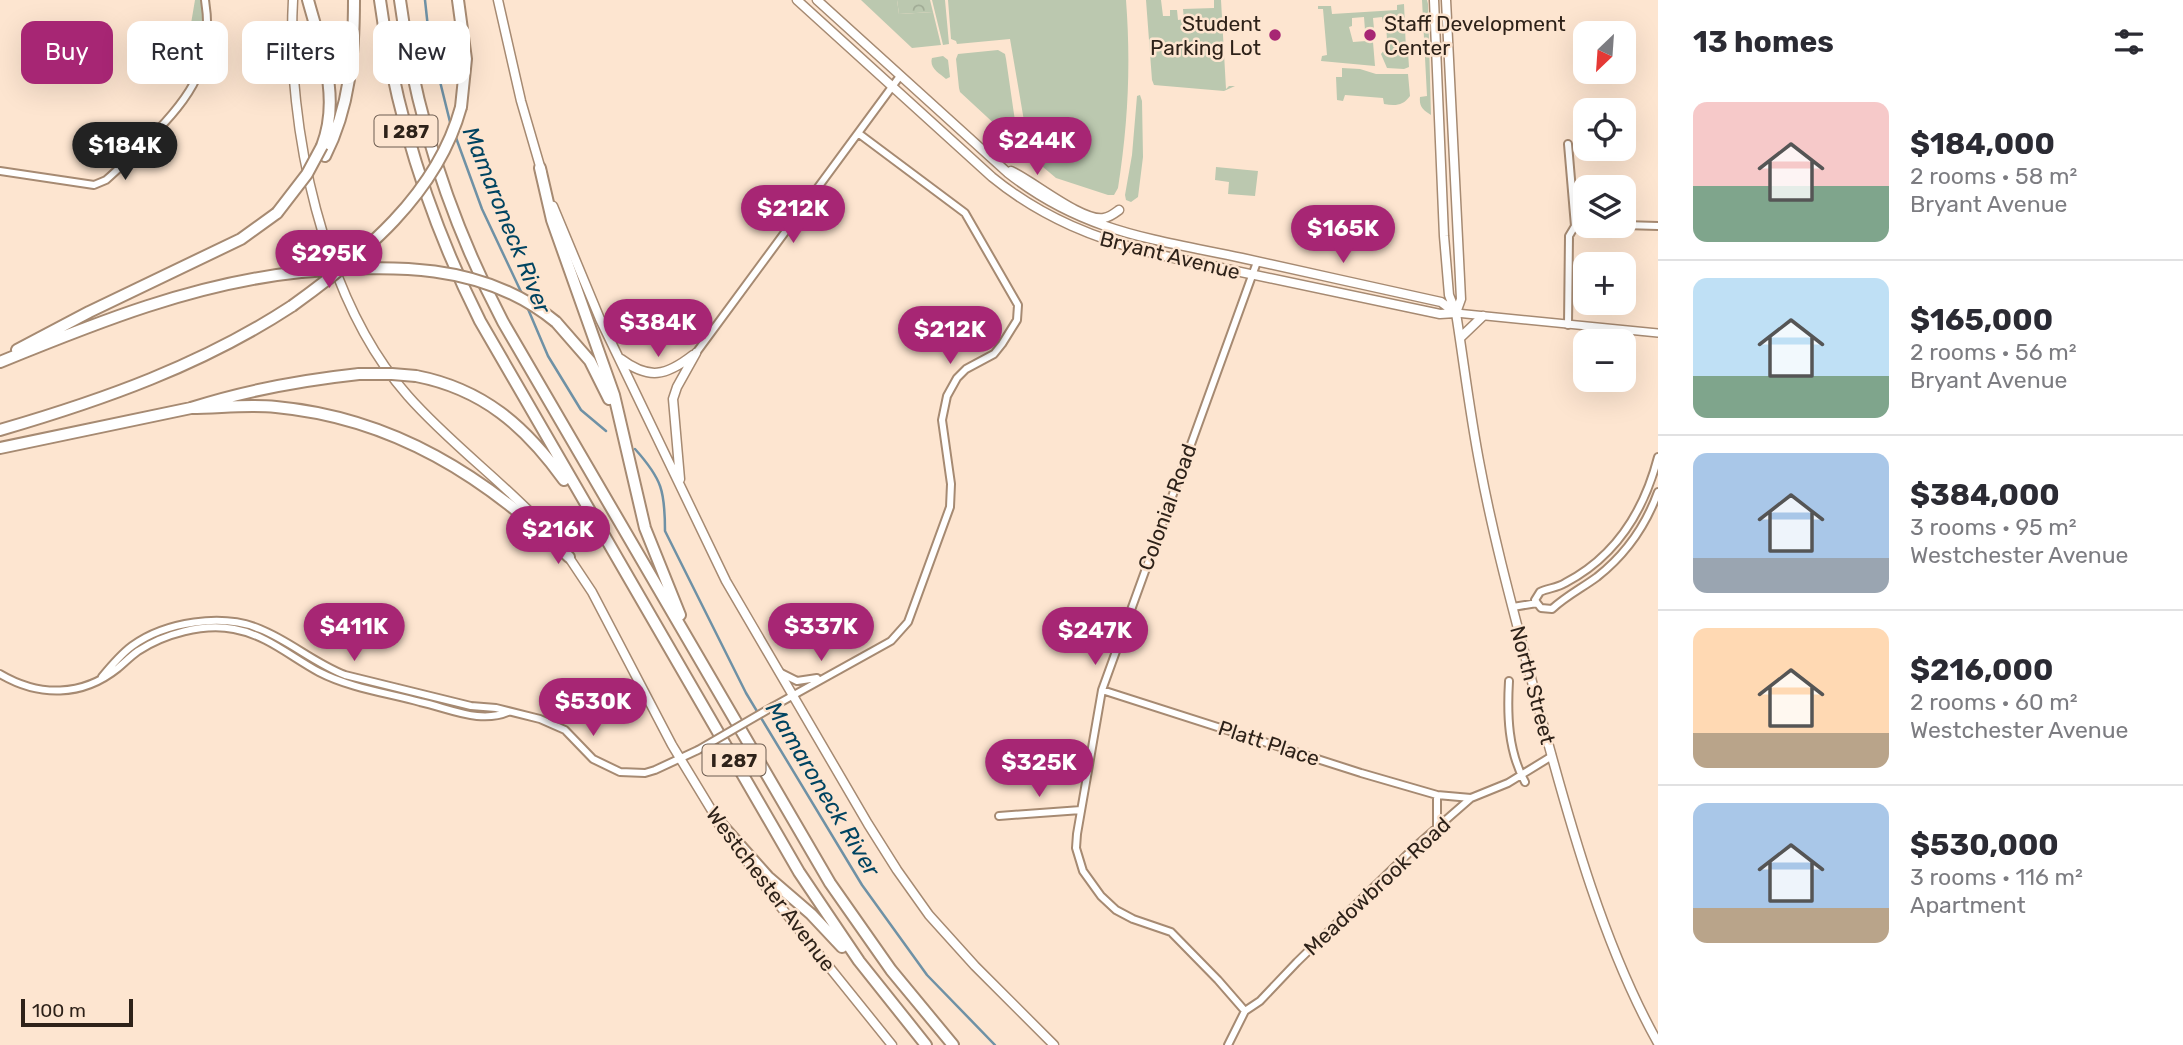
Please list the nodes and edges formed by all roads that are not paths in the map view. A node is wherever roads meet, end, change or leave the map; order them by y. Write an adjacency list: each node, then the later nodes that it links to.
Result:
1 (205, 0): 20 (street)
2 (293, 0): 46 (main road, Westchester Avenue)
3 (308, 0): 17 (highway)
4 (354, 0): 17 (highway)
5 (380, 0): 43 (highway, I 287)
6 (400, 0): 53 (highway, I 287)
7 (458, 0): 37 (highway, bridge)
8 (498, 0): 19 (main road)
9 (797, 0): 14 (main road, Bryant Avenue)
10 (817, 0): 13 (main road, Bryant Avenue)
11 (1434, 0): 28 (main road, North Street)
12 (1446, 0): 28 (main road, North Street)
13 (900, 76): 14 (street); 18 (main road, Bryant Avenue)
14 (892, 86): 15 (street); 27 (main road, Bryant Avenue)
15 (858, 133): 33 (street); 54 (street)
16 (1567, 144): 21 (street)
17 (324, 151): 35 (highway, bridge)
18 (1000, 166): 22 (main road); 26 (main road, Bryant Avenue)
19 (540, 168): 34 (main road); 40 (highway)
20 (0, 171)
21 (1573, 206)
22 (1119, 210)
23 (1636, 225): 24 (street)
24 (1658, 226)
25 (1573, 229): 30 (street)
26 (1257, 261): 27 (street, Colonial Road); 28 (main road, Bryant Avenue)
27 (1252, 275): 28 (main road, Bryant Avenue); 56 (street, Colonial Road)
28 (1456, 313): 29 (street, Bryant Avenue); 32 (main road, North Street)
29 (1483, 316): 30 (street, Bryant Avenue); 32 (main road)
30 (1568, 325): 31 (street, Bryant Avenue)
31 (1658, 333)
32 (1460, 338): 50 (main road, North Street)
33 (696, 353): 34 (main road); 41 (main road)
34 (618, 357): 41 (main road)
35 (0, 361): 40 (highway, bridge)
36 (191, 408): 38 (highway); 43 (highway, bridge); 46 (highway)
37 (0, 430)
38 (0, 448)
39 (1658, 457): 44 (street)
40 (631, 472): 53 (highway)
41 (683, 492): 51 (main road)
42 (1658, 492): 45 (street)
43 (601, 533): 67 (highway, I 287)
44 (1620, 539): 45 (street); 47 (street)
45 (1628, 546): 48 (street)
46 (569, 557): 59 (main road, Westchester Avenue)
47 (1562, 585): 48 (street); 49 (street)
48 (1567, 595): 49 (street)
49 (1537, 603): 50 (street)
50 (1513, 607): 58 (main road, North Street)
51 (779, 671): 54 (street); 57 (main road)
52 (0, 674): 59 (street)
53 (707, 675): 72 (highway, I 287)
54 (823, 678): 57 (street)
55 (1509, 681): 60 (street, North Street)
56 (1102, 690): 61 (street, Platt Place); 63 (street, Colonial Road)
57 (793, 695): 59 (street, bridge); 73 (main road)
58 (1552, 756): 60 (street, Meadowbrook Road); 69 (main road, North Street)
59 (680, 759): 65 (main road, Westchester Avenue)
60 (1523, 778): 62 (street, Meadowbrook Road)
61 (1437, 795): 62 (street, Platt Place); 66 (street)
62 (1471, 798): 66 (street, Meadowbrook Road)
63 (1081, 810): 64 (street); 68 (street, Colonial Road)
64 (999, 816)
65 (719, 822): 67 (highway); 70 (main road, Westchester Avenue)
66 (1437, 828): 68 (street, Meadowbrook Road)
67 (875, 982): 71 (highway, I 287)
68 (1245, 1011): 74 (street, Meadowbrook Road)
69 (1658, 1043)
70 (892, 1045)
71 (926, 1045)
72 (953, 1045)
73 (1054, 1045)
74 (1228, 1045)

